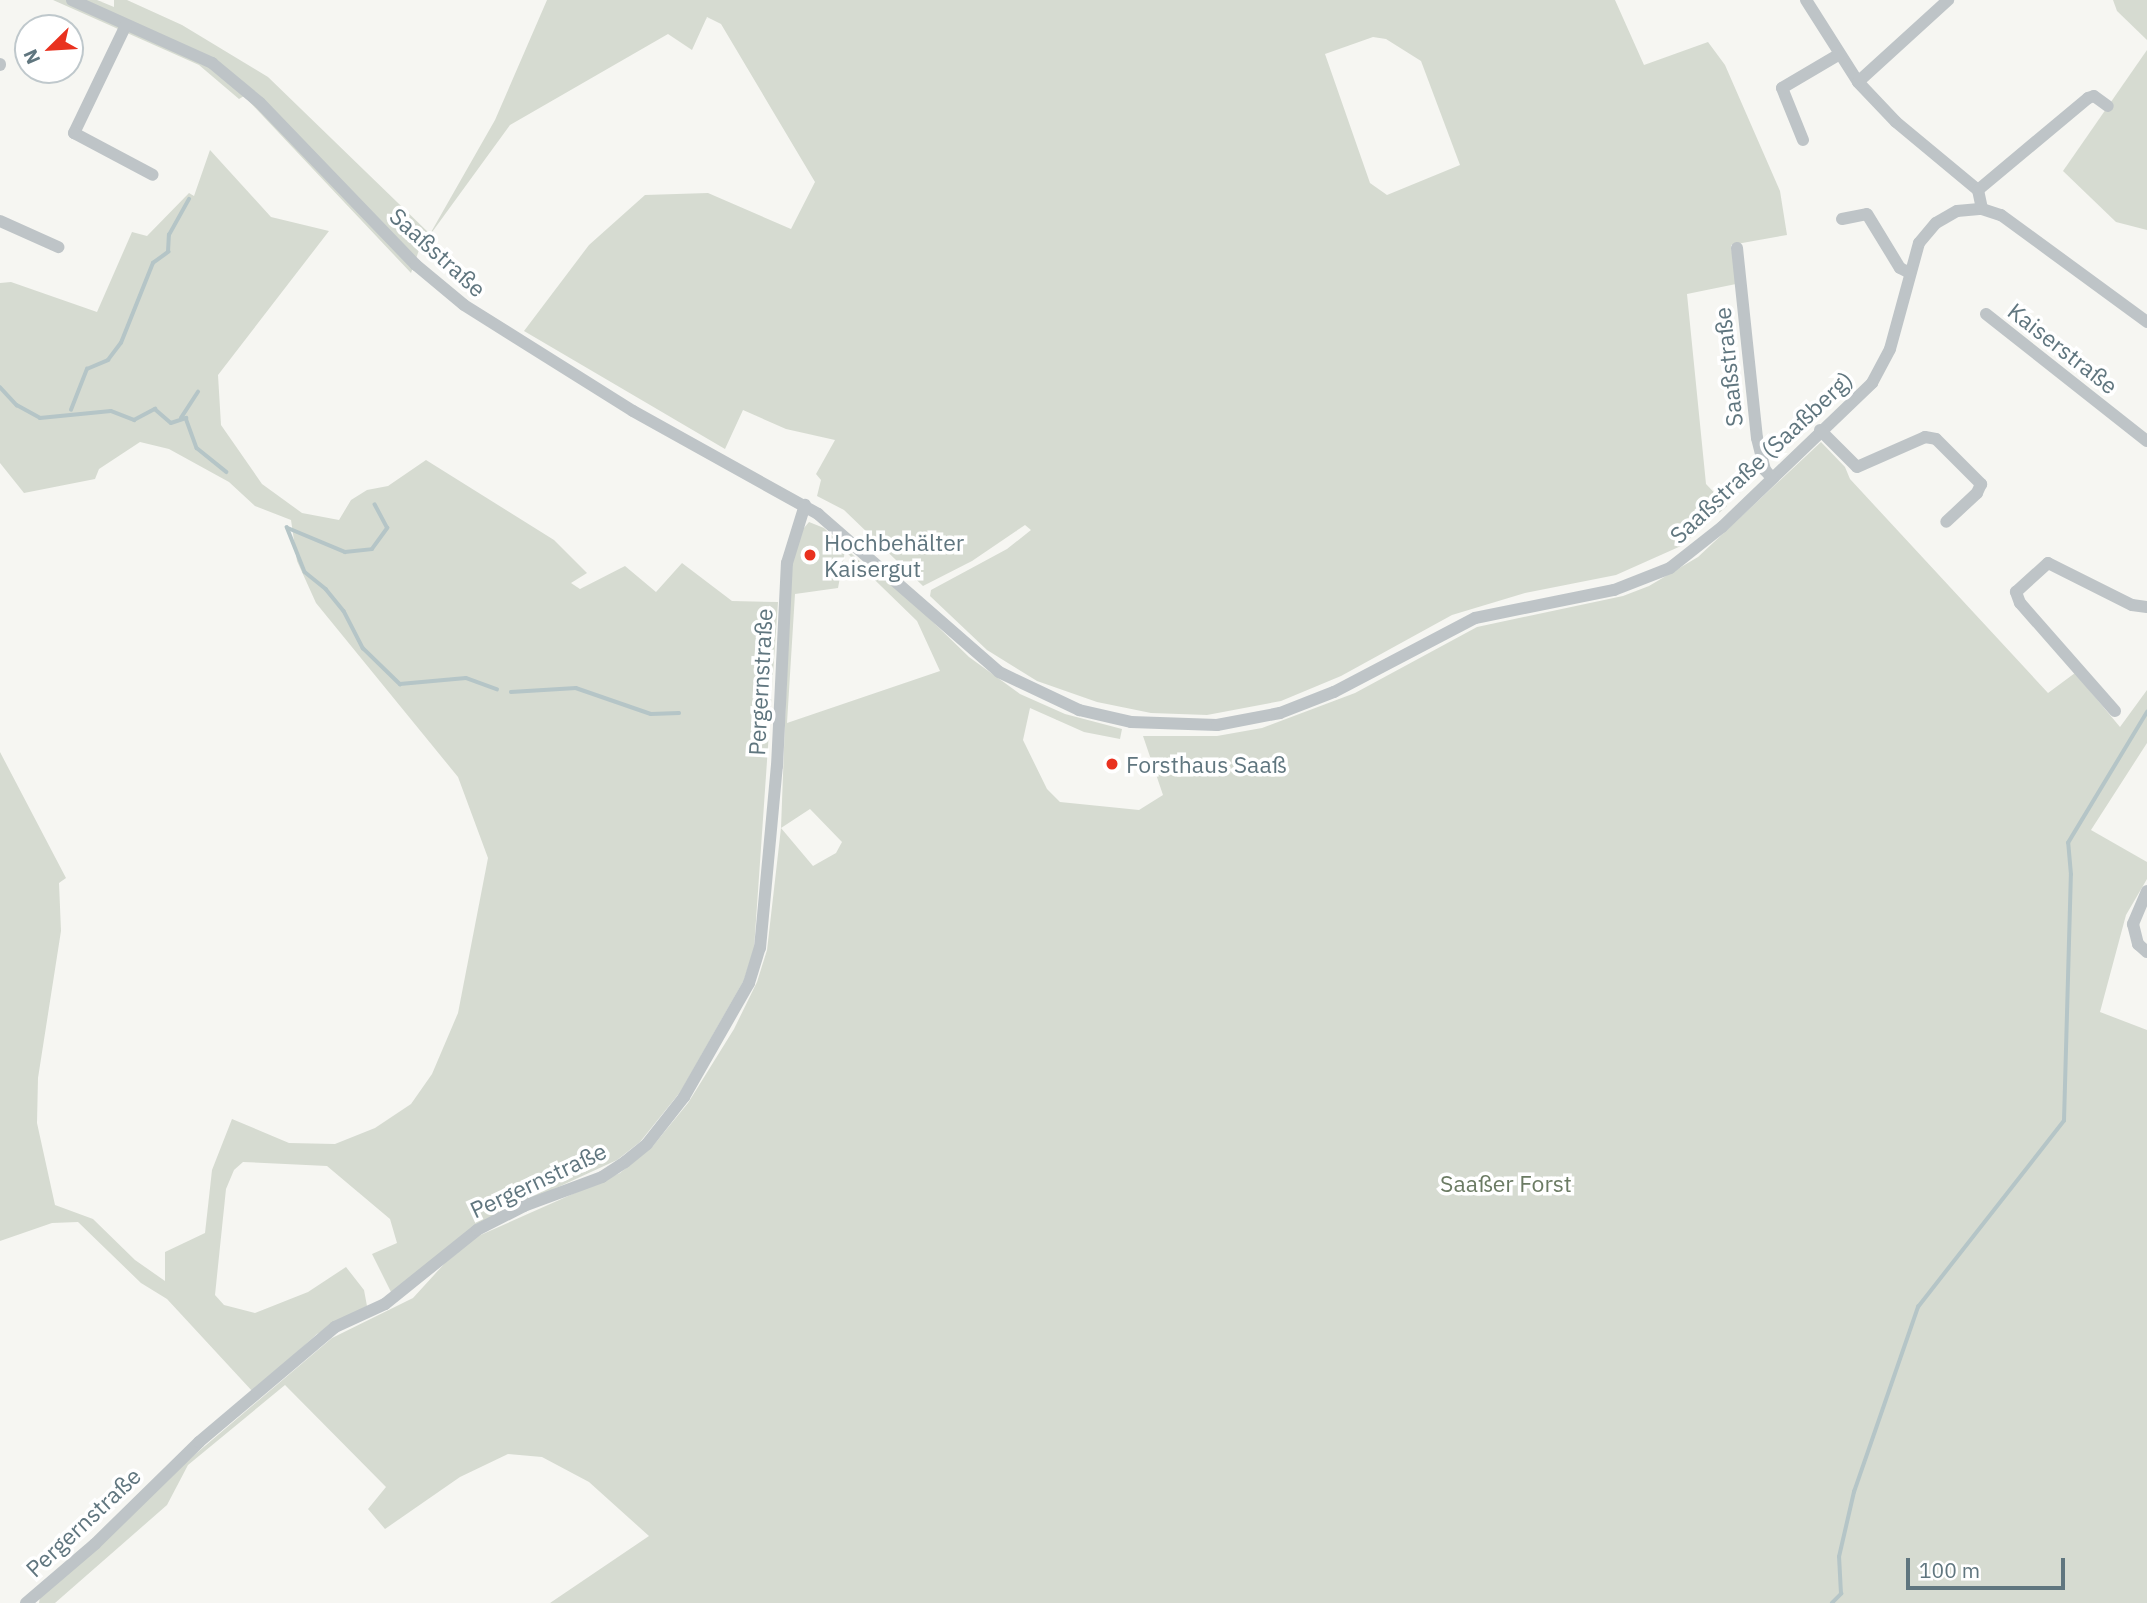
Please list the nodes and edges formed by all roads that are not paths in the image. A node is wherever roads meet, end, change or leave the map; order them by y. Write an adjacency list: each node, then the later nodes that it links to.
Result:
1 (72, 0): 4 (street, Saaßstraße)
2 (1806, 0): 5 (street)
3 (1948, 0): 6 (street)
4 (126, 25): 9 (street); 22 (street, Saaßstraße)
5 (1838, 55): 6 (street); 8 (street)
6 (1858, 82): 10 (street)
7 (2108, 106): 10 (street)
8 (1803, 140)
9 (153, 175)
10 (1978, 190): 11 (street)
11 (1982, 209): 16 (street, Saaßstraße (Saaßberg)); 18 (street)
12 (1842, 219): 16 (street)
13 (0, 221): 14 (street)
14 (58, 247)
15 (1737, 248): 21 (street, Saaßstraße)
16 (1910, 273): 19 (street, Saaßstraße (Saaßberg))
17 (1986, 314): 20 (street, Kaiserstraße)
18 (2147, 321)
19 (1820, 430): 21 (street, Saaßstraße (Saaßberg)); 23 (street)
20 (2147, 441)
21 (1772, 478): 22 (street, Saaßstraße (Saaßberg))
22 (804, 505): 28 (street, Pergernstraße)
23 (1946, 522)
24 (2147, 607): 25 (street)
25 (2115, 711)
26 (2147, 891): 27 (street)
27 (2147, 952)
28 (26, 1603)

